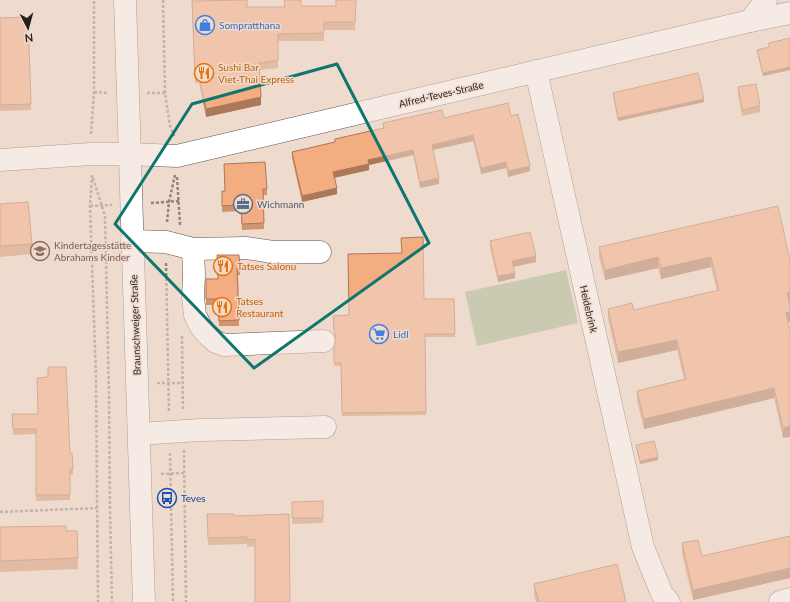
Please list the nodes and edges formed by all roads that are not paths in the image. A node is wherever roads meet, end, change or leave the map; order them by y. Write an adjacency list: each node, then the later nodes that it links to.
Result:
1 (125, 0): 6 (street, Braunschweiger Straße)
2 (766, 0): 4 (street)
3 (790, 13): 4 (street, Alfred-Teves-Straße)
4 (750, 21): 5 (street, Alfred-Teves-Straße)
5 (536, 72): 6 (street, Alfred-Teves-Straße); 16 (street, Heidebrink)
6 (129, 154): 7 (street, Alfred-Teves-Straße); 8 (street, Braunschweiger Straße)
7 (0, 160)
8 (132, 241): 9 (street); 13 (street, Braunschweiger Straße)
9 (180, 246): 10 (street); 11 (street)
10 (320, 252)
11 (324, 341)
12 (325, 427): 13 (street)
13 (139, 434): 15 (street, Braunschweiger Straße)
14 (790, 599): 17 (street)
15 (144, 602)
16 (669, 602)
17 (780, 602)

